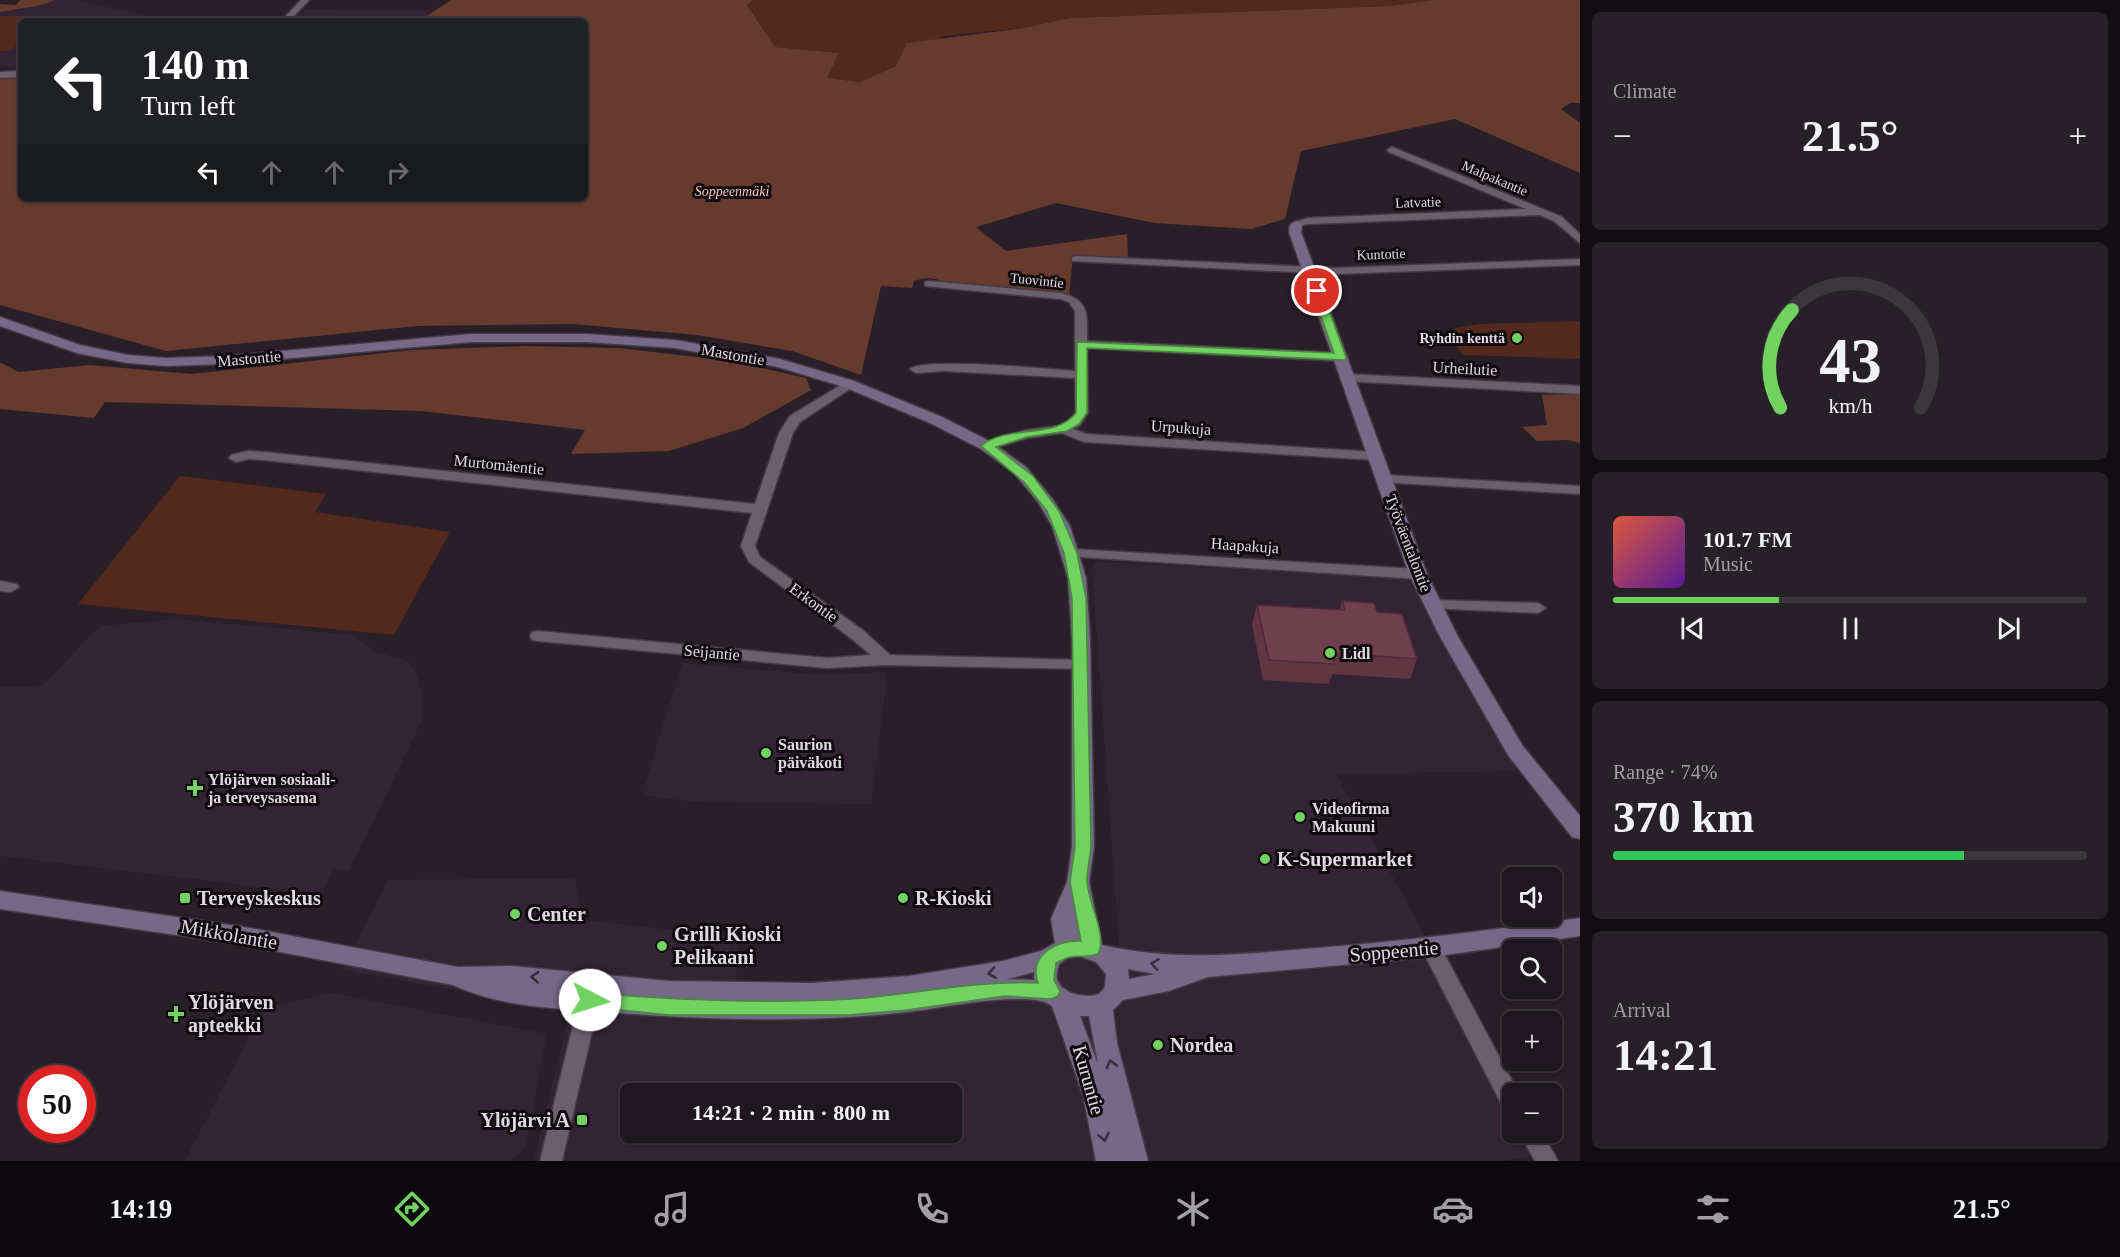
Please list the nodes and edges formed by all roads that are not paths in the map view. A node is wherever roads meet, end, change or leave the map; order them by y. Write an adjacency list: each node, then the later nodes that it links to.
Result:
1 (305, 0): 2 (street)
2 (288, 18)
3 (18, 74): 4 (street)
4 (0, 75)
5 (1392, 150): 6 (street, Malpakantie)
6 (1542, 212): 7 (street, Latvatie); 8 (street, Malpakantie)
7 (1296, 225): 11 (main road, Työväentalontie)
8 (1580, 240)
9 (1076, 259): 11 (street, Kuntotie)
10 (1580, 262): 11 (street, Kuntotie)
11 (1310, 270): 15 (main road, Työväentalontie)
12 (929, 284): 14 (street, Tuovintie)
13 (0, 321): 19 (main road, Mastontie)
14 (1081, 344): 15 (street); 17 (street, Tuovintie)
15 (1341, 357): 18 (main road, Työväentalontie)
16 (916, 369): 17 (street)
17 (1081, 375): 21 (street, Tuovintie)
18 (1348, 378): 20 (street, Urheilutie); 23 (main road, Työväentalontie)
19 (849, 384): 22 (main road, Mastontie); 27 (street, Erkontie)
20 (1580, 390)
21 (1063, 429): 22 (street, Urpukuja); 23 (street, Urpukuja)
22 (987, 446): 28 (main road, Mastontie)
23 (1376, 456): 25 (main road, Työväentalontie)
24 (236, 458): 27 (street, Murtomäentie)
25 (1384, 478): 26 (street); 29 (main road, Työväentalontie)
26 (1580, 490)
27 (759, 509): 33 (street, Erkontie)
28 (1071, 553): 29 (street, Haapakuja); 34 (main road, Mastontie)
29 (1418, 574): 30 (main road, Työväentalontie)
30 (1434, 605): 31 (street); 35 (main road, Työväentalontie)
31 (1538, 608)
32 (538, 636): 33 (street, Seijantie)
33 (886, 660): 34 (street)
34 (1081, 665): 36 (main road, Mastontie)
35 (1580, 831)
36 (1078, 882): 40 (main road, Mastontie); 41 (main road, Mastontie)
37 (0, 900): 43 (main road, Mikkolantie)
38 (1580, 927): 39 (main road, Soppeentie)
39 (1431, 948): 42 (main road, Soppeentie); 46 (street)
40 (1098, 952): 41 (main road); 42 (main road, Soppeentie, one-way to 40); 45 (main road)
41 (1058, 953): 43 (main road, Mikkolantie, one-way to 43); 44 (main road)
42 (1206, 967): 45 (main road, Soppeentie)
43 (591, 992): 44 (main road, Mikkolantie); 48 (street)
44 (1057, 996): 45 (main road); 49 (main road, Kuruntie, one-way to 49)
45 (1109, 998): 50 (main road, Kuruntie, one-way to 45)
46 (1502, 1083)
47 (1536, 1143): 51 (street)
48 (551, 1161)
49 (1109, 1161)
50 (1135, 1161)
51 (1547, 1161)

